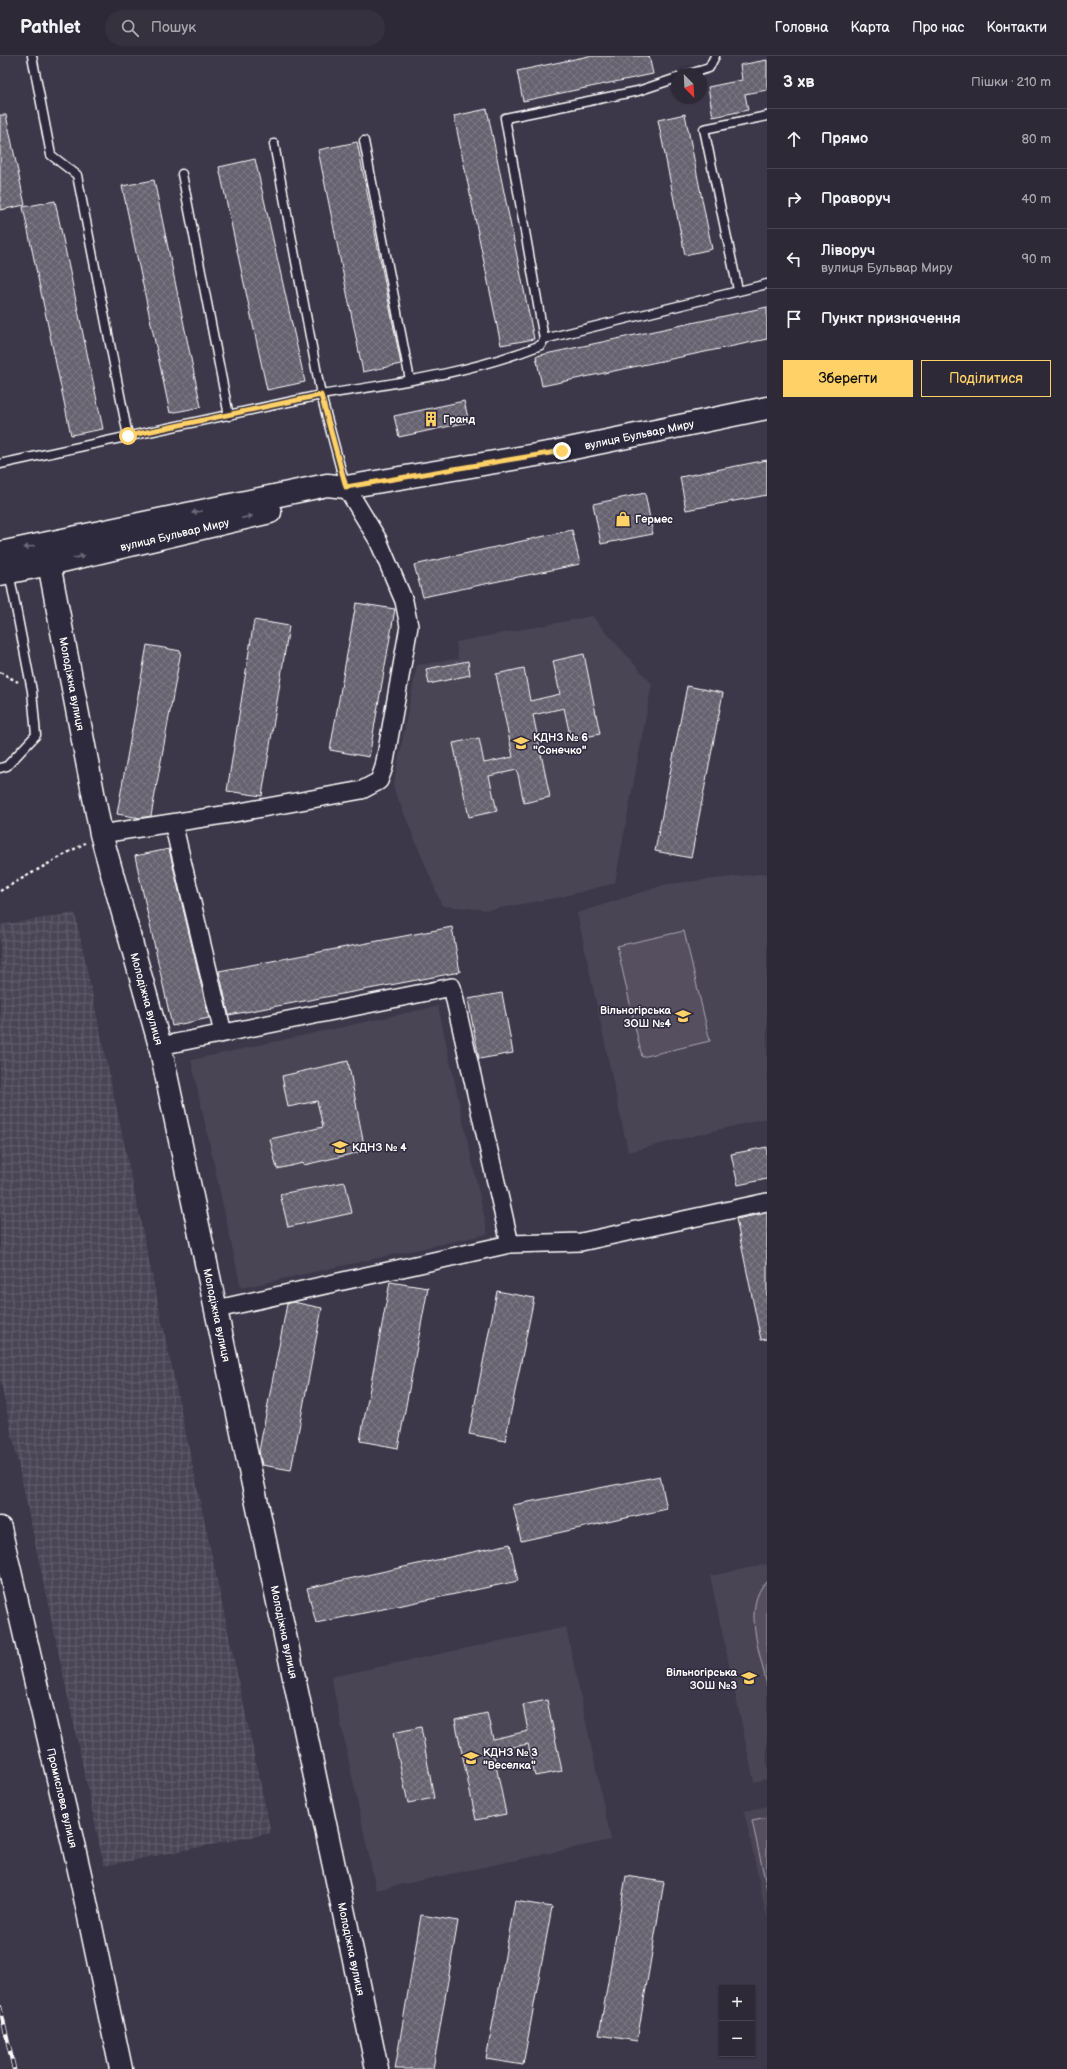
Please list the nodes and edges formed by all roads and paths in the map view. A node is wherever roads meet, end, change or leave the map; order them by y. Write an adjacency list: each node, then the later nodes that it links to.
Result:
1 (32, 56): 16 (lane)
2 (715, 56): 3 (lane)
3 (707, 69)
4 (671, 80): 11 (lane)
5 (767, 116): 10 (lane)
6 (364, 141): 12 (lane)
7 (274, 144): 13 (lane)
8 (182, 174): 15 (lane)
9 (767, 284): 10 (lane)
10 (738, 290): 11 (lane)
11 (544, 339): 12 (lane)
12 (410, 380): 13 (lane)
13 (321, 395): 15 (lane); 18 (lane)
14 (767, 408): 18 (street, вулиця Бульвар Миру)
15 (229, 416): 16 (lane)
16 (128, 436): 17 (lane)
17 (0, 464)
18 (346, 487): 19 (street, вулиця Бульвар Миру, one-way to 18); 20 (street, вулиця Бульвар Миру, one-way to 20); 24 (street)
19 (49, 564): 20 (street, вулиця Бульвар Миру); 25 (street, Молодіжна вулиця)
20 (3, 566): 22 (lane)
21 (0, 672): 22 (path)
22 (32, 691): 23 (lane)
23 (0, 768)
24 (173, 823): 25 (street); 27 (street)
25 (102, 834): 26 (path); 28 (street, Молодіжна вулиця)
26 (0, 891)
27 (223, 1033): 28 (street); 30 (street)
28 (160, 1046): 31 (street, Молодіжна вулиця)
29 (767, 1202): 30 (street)
30 (510, 1244): 31 (street)
31 (217, 1309): 34 (street, Молодіжна вулиця)
32 (0, 1528): 33 (street, Промислова вулиця)
33 (120, 2069)
34 (377, 2069)

